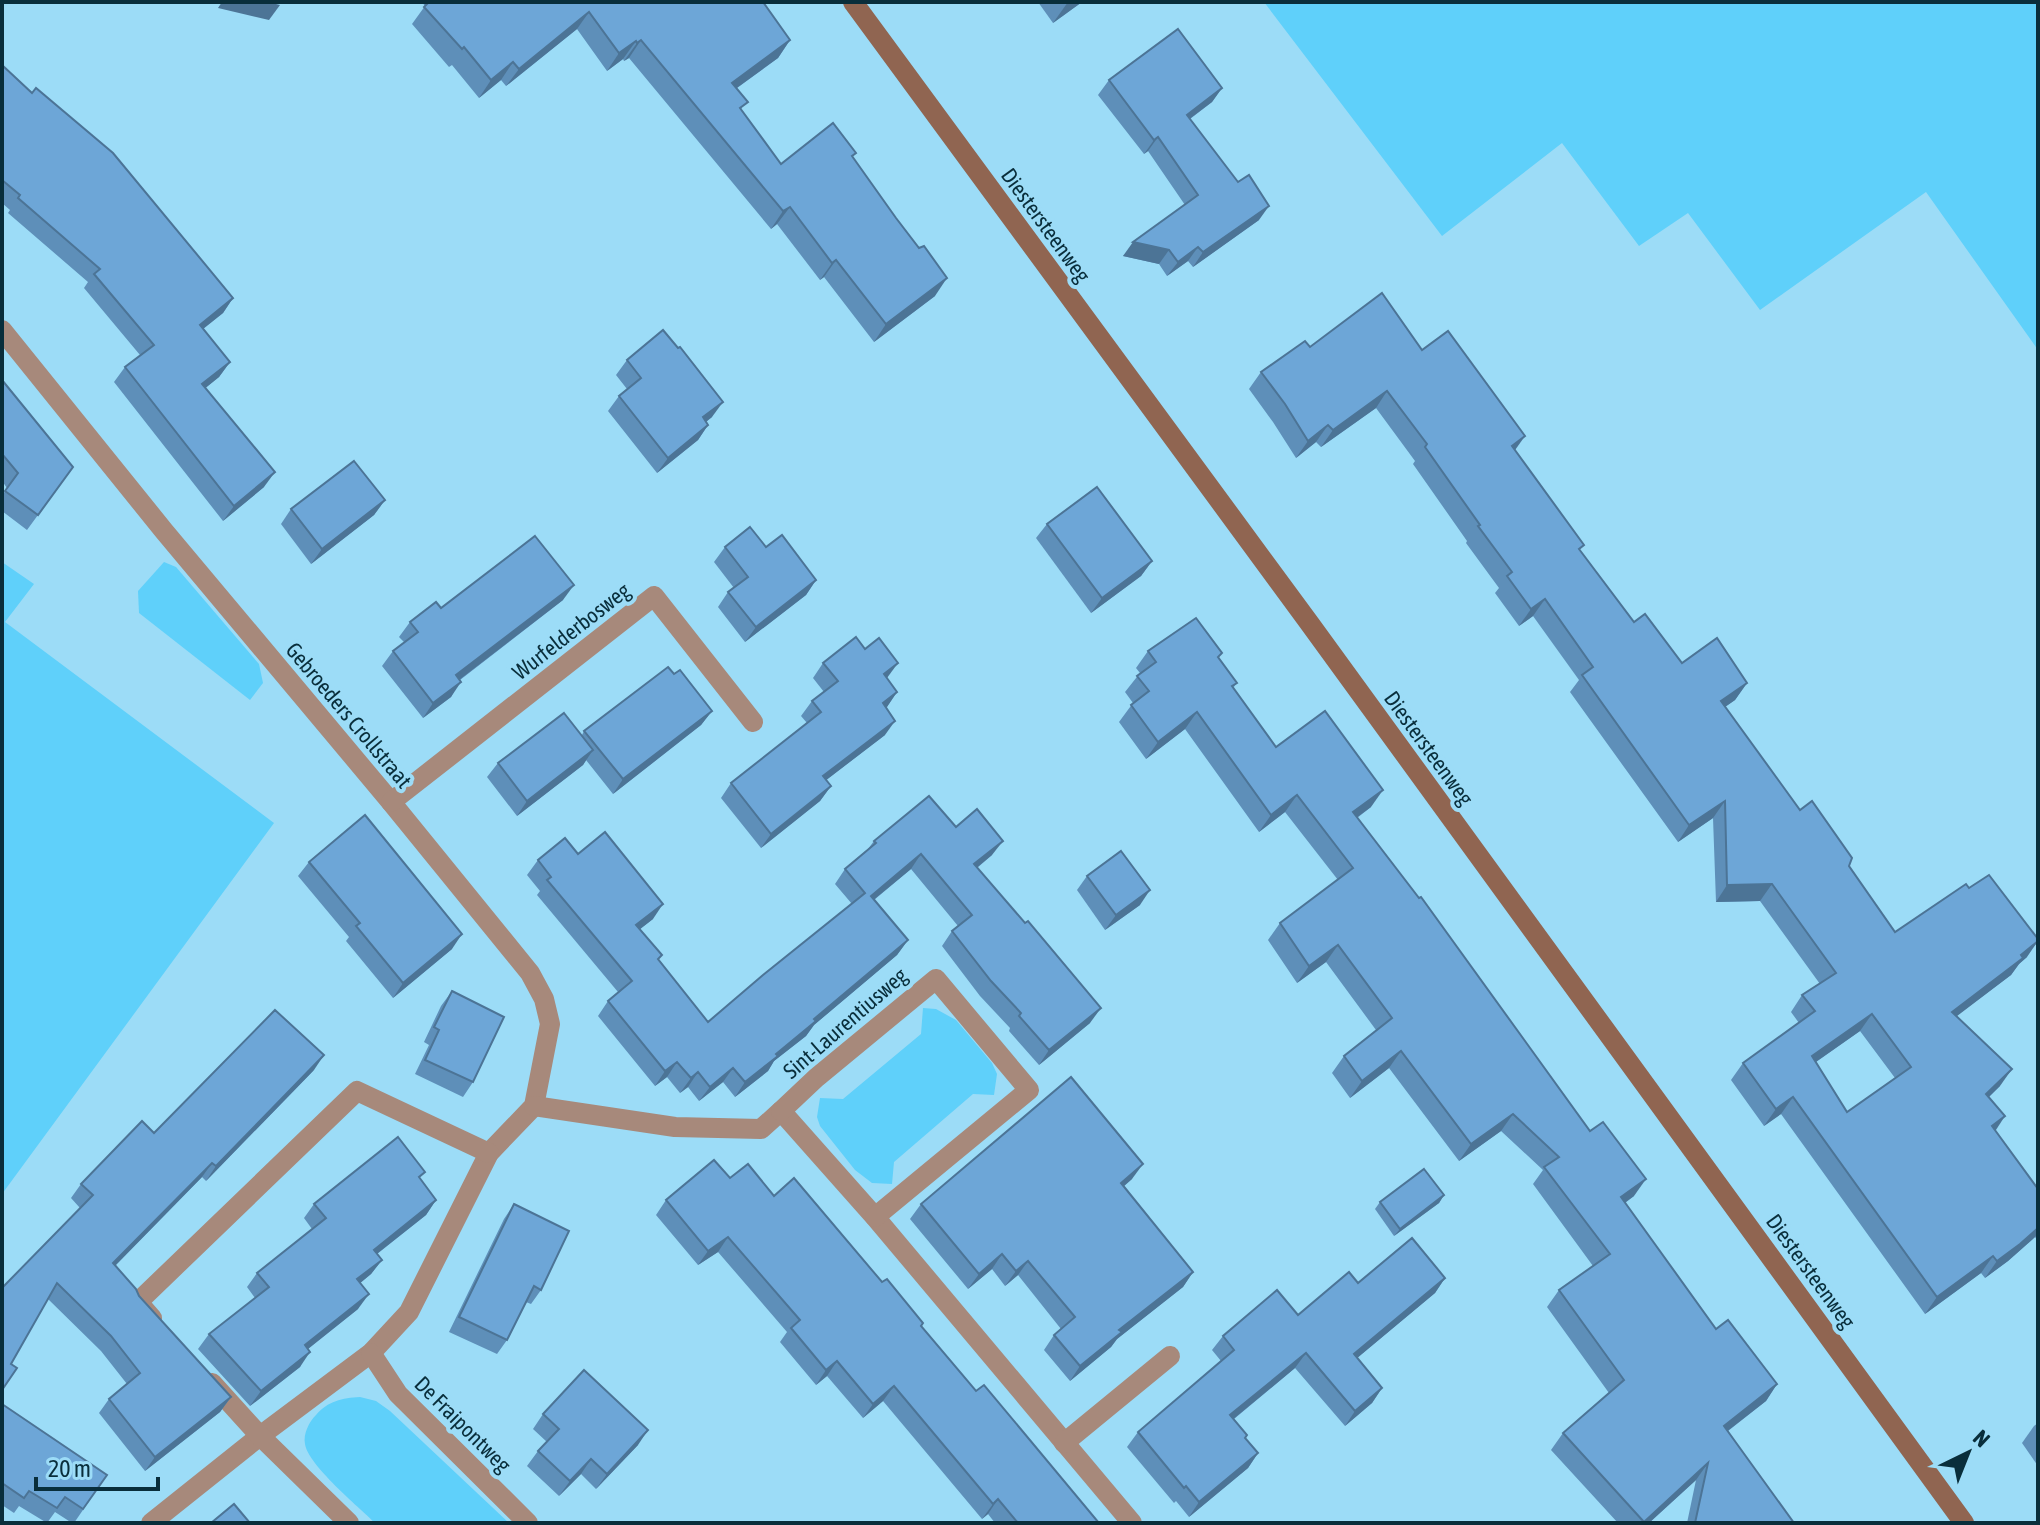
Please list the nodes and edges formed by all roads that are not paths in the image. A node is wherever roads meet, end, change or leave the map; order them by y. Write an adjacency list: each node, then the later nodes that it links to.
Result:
1 (853, 2): 19 (main road, Diestersteenweg)
2 (2, 330): 4 (street, Gebroeders Crollstraat)
3 (753, 722): 4 (street, Wurfelderbosweg)
4 (391, 802): 5 (street, Gebroeders Crollstraat)
5 (534, 1106): 6 (street, Sint-Laurentiusweg); 7 (street)
6 (781, 1111): 8 (street, Sint-Laurentiusweg); 8 (street, Sint-Laurentiusweg)
7 (489, 1153): 9 (street); 10 (street)
8 (875, 1217): 14 (street, Sint-Laurentiusweg)
9 (168, 1335)
10 (371, 1353): 13 (street); 17 (street, De Fraipontweg)
11 (1170, 1356): 14 (street)
12 (199, 1369): 13 (street)
13 (260, 1436): 15 (street); 16 (street)
14 (1064, 1443): 18 (street, Sint-Laurentiusweg)
15 (151, 1523)
16 (349, 1523)
17 (528, 1523)
18 (1132, 1523)
19 (1964, 1523)

